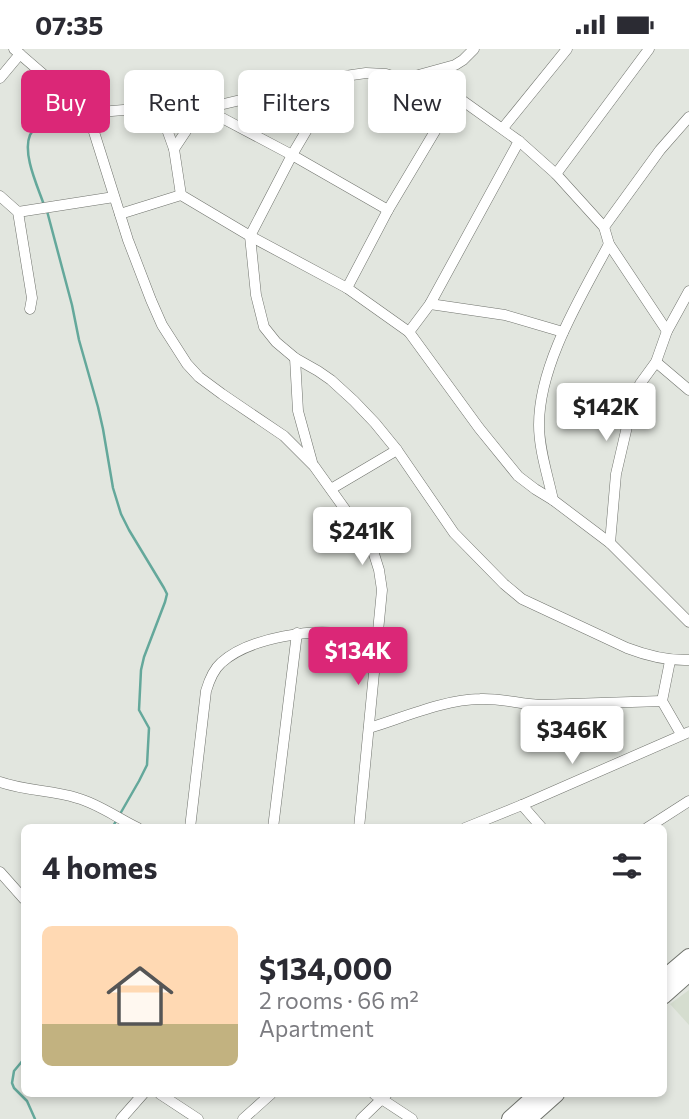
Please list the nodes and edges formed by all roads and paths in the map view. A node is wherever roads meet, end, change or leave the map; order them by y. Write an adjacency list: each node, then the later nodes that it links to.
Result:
1 (474, 49): 6 (street)
2 (567, 49): 11 (street)
3 (649, 49): 20 (street)
4 (17, 52): 5 (street); 7 (street)
5 (38, 70)
6 (437, 70)
7 (0, 78)
8 (466, 103): 11 (street)
9 (224, 117): 19 (street)
10 (689, 117): 27 (street)
11 (503, 128): 17 (street)
12 (94, 133): 23 (street)
13 (168, 133): 18 (street)
14 (185, 133): 18 (street)
15 (305, 133): 19 (street)
16 (434, 133): 24 (street)
17 (519, 141): 20 (street); 32 (street)
18 (174, 149): 21 (street)
19 (292, 155): 24 (street); 28 (street)
20 (556, 174): 27 (street)
21 (181, 195): 26 (street); 28 (street)
22 (0, 196): 25 (street)
23 (114, 197): 25 (street); 26 (street)
24 (388, 210): 30 (street)
25 (19, 212): 33 (street)
26 (120, 214): 41 (street)
27 (604, 227): 29 (street)
28 (250, 236): 30 (street); 37 (street)
29 (609, 244): 34 (street); 36 (street)
30 (347, 288): 35 (street)
31 (689, 291): 34 (street)
32 (430, 304): 35 (street); 36 (street)
33 (30, 309)
34 (667, 331): 38 (street)
35 (409, 332): 43 (street)
36 (563, 332): 43 (street)
37 (295, 358): 40 (street); 41 (street)
38 (656, 362): 39 (street); 44 (street)
39 (689, 390)
40 (397, 450): 42 (street); 49 (street)
41 (314, 466): 42 (street)
42 (331, 489): 47 (street)
43 (553, 500): 44 (street)
44 (610, 543): 45 (street)
45 (689, 622)
46 (297, 633): 47 (street); 57 (street); 58 (street)
47 (377, 648): 51 (street)
48 (689, 660): 49 (street)
49 (670, 661): 50 (street)
50 (662, 701): 51 (street); 52 (street)
51 (369, 728): 59 (street)
52 (685, 733): 55 (street)
53 (0, 782): 56 (street)
54 (689, 801): 62 (street)
55 (522, 805): 60 (street); 61 (street)
56 (131, 824)
57 (190, 824)
58 (273, 824)
59 (359, 824)
60 (475, 824)
61 (539, 824)
62 (653, 824)
63 (0, 872): 64 (street)
64 (21, 896)
65 (689, 957): 66 (highway)
66 (677, 975): 67 (highway)
67 (667, 990)
68 (140, 1097): 75 (street)
69 (165, 1097): 76 (street)
70 (268, 1097): 77 (street)
71 (379, 1097): 78 (street)
72 (384, 1097): 79 (street)
73 (535, 1097): 80 (highway)
74 (553, 1097): 81 (highway)
75 (121, 1119)
76 (198, 1119)
77 (243, 1119)
78 (361, 1119)
79 (412, 1119)
80 (510, 1119)
81 (528, 1119)

